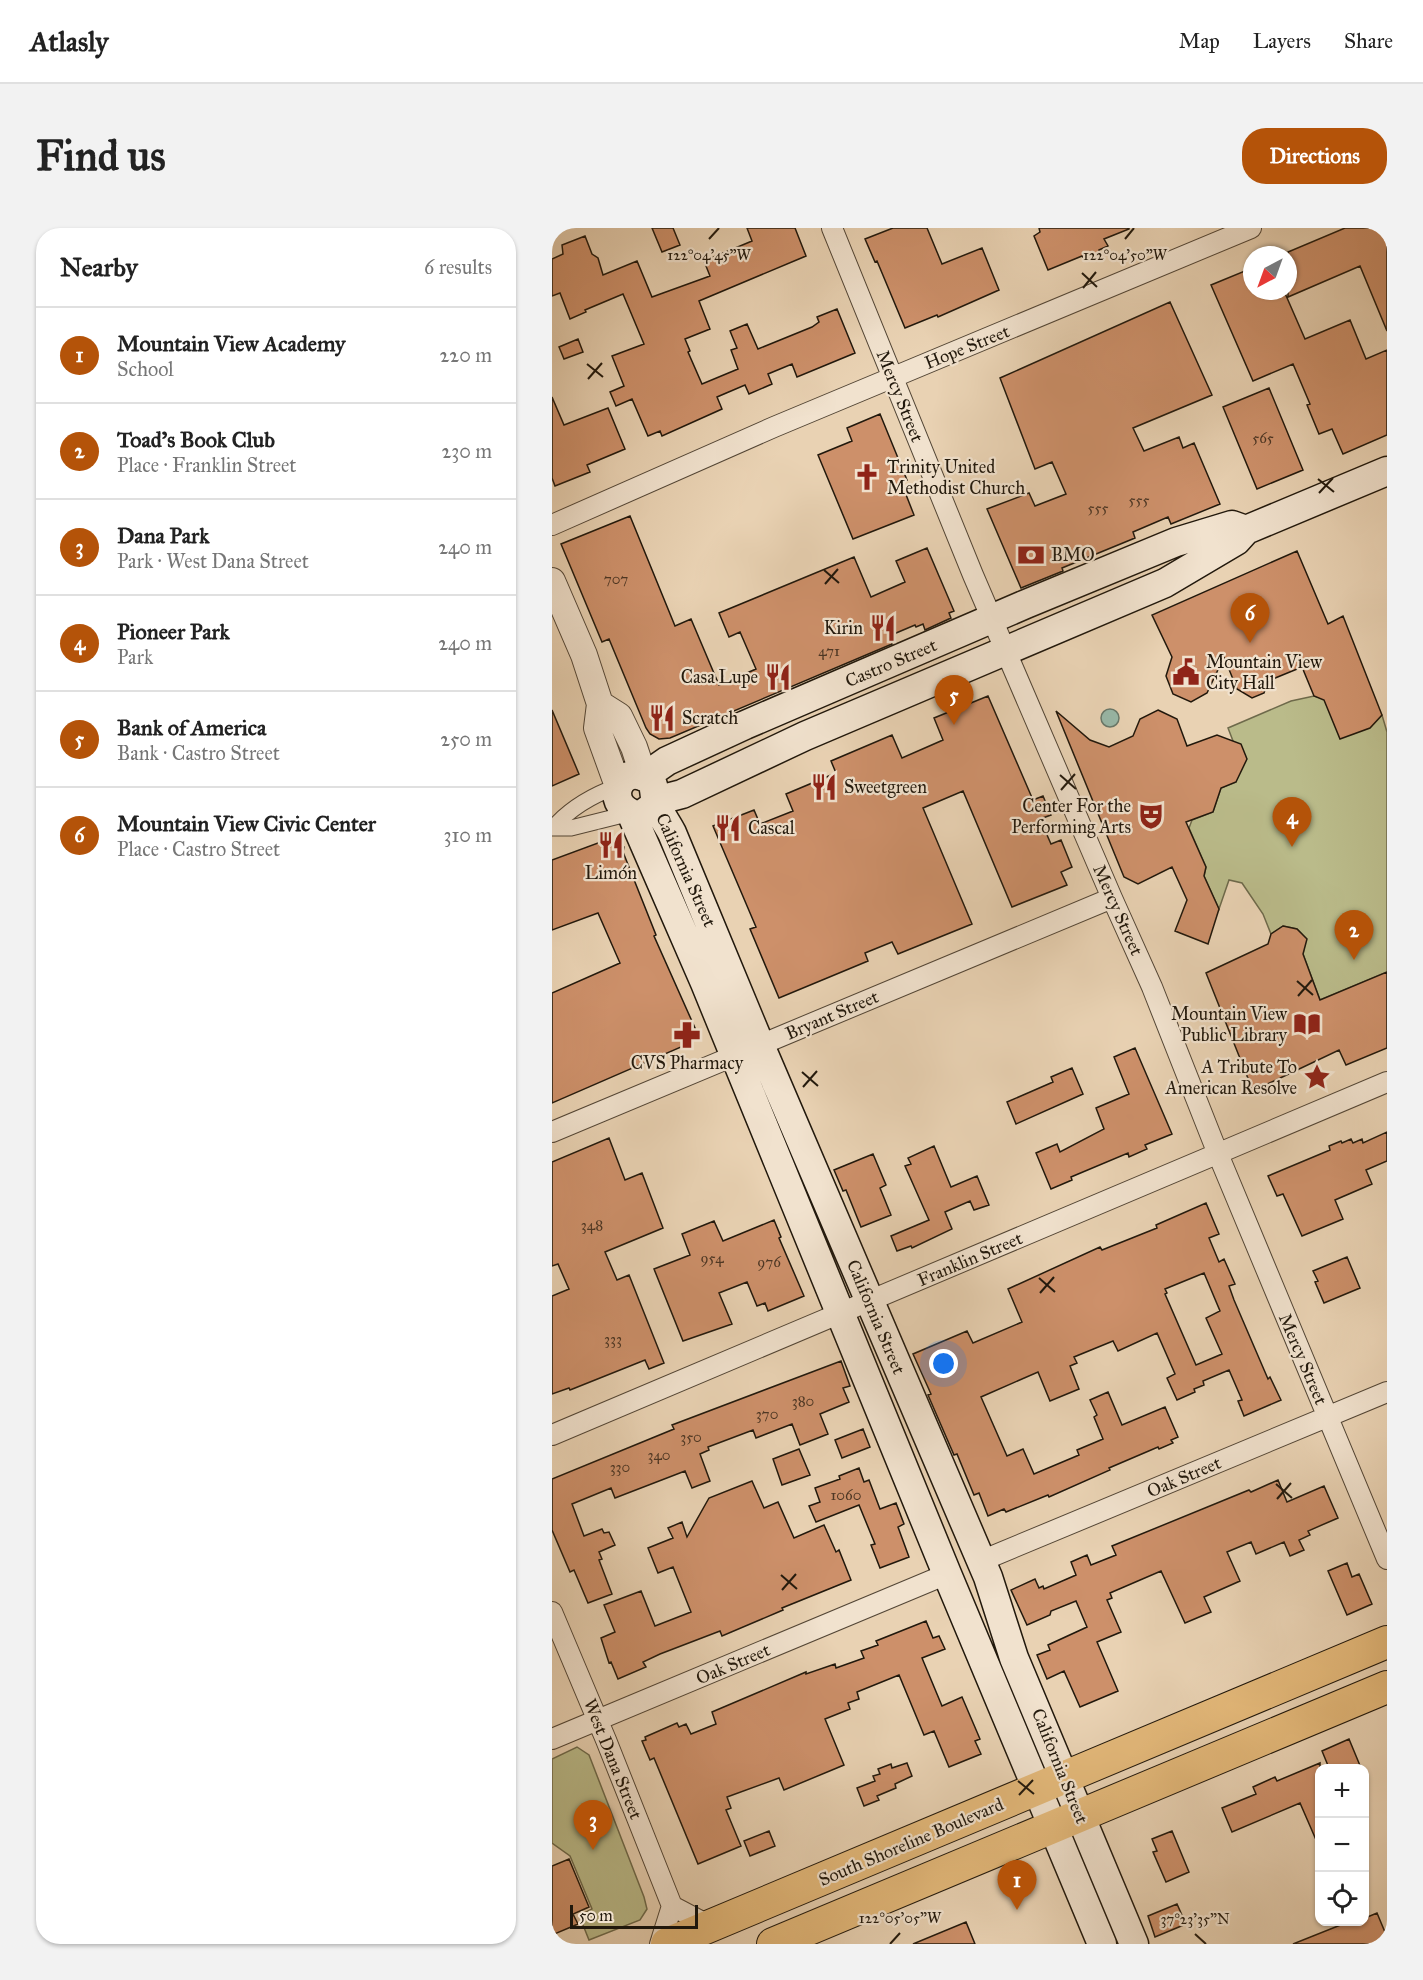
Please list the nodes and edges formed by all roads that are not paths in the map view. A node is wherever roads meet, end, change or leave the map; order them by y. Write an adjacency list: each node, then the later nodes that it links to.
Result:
1 (832, 228): 3 (street, Mercy Street)
2 (1251, 228): 3 (street, Hope Street)
3 (892, 378): 5 (street, Hope Street); 8 (street, Mercy Street)
4 (1387, 471): 6 (main road, Castro Street)
5 (552, 525)
6 (1246, 530): 8 (main road, Castro Street); 9 (main road, Castro Street)
7 (552, 581): 10 (street, California Street)
8 (992, 619): 9 (street, Mercy Street); 10 (main road, Castro Street)
9 (1006, 651): 10 (main road, Castro Street); 12 (street, Mercy Street)
10 (637, 794): 11 (street, Castro Street); 11 (street, Castro Street); 13 (main road, California Street)
11 (552, 828)
12 (1112, 898): 13 (street, Bryant Street); 16 (street, Mercy Street)
13 (747, 1051): 15 (street, Bryant Street); 17 (main road, California Street); 18 (main road, California Street)
14 (1387, 1082): 16 (street, Franklin Street)
15 (552, 1132)
16 (1218, 1154): 17 (street, Franklin Street); 20 (street, Mercy Street)
17 (869, 1301): 18 (street, Franklin Street); 23 (main road, California Street)
18 (840, 1313): 21 (street, Franklin Street); 24 (main road, California Street)
19 (1387, 1392): 20 (street, Oak Street)
20 (1328, 1417): 22 (street, Mercy Street); 23 (street, Oak Street)
21 (552, 1435)
22 (1387, 1559)
23 (981, 1561): 30 (main road, California Street)
24 (947, 1574): 28 (street, Oak Street); 30 (main road, California Street)
25 (552, 1612): 28 (street, West Dana Street)
26 (1387, 1642): 30 (main road, South Shoreline Boulevard)
27 (1387, 1686): 31 (main road)
28 (598, 1720): 29 (street, Oak Street); 32 (street, West Dana Street)
29 (552, 1739)
30 (1051, 1783): 31 (main road, California Street); 33 (main road, South Shoreline Boulevard)
31 (1067, 1821): 36 (main road); 37 (main road, California Street); 38 (main road, California Street)
32 (672, 1905): 33 (street); 34 (street)
33 (710, 1926): 35 (main road, South Shoreline Boulevard)
34 (660, 1944)
35 (667, 1944)
36 (773, 1944)
37 (1102, 1944)
38 (1134, 1944)

